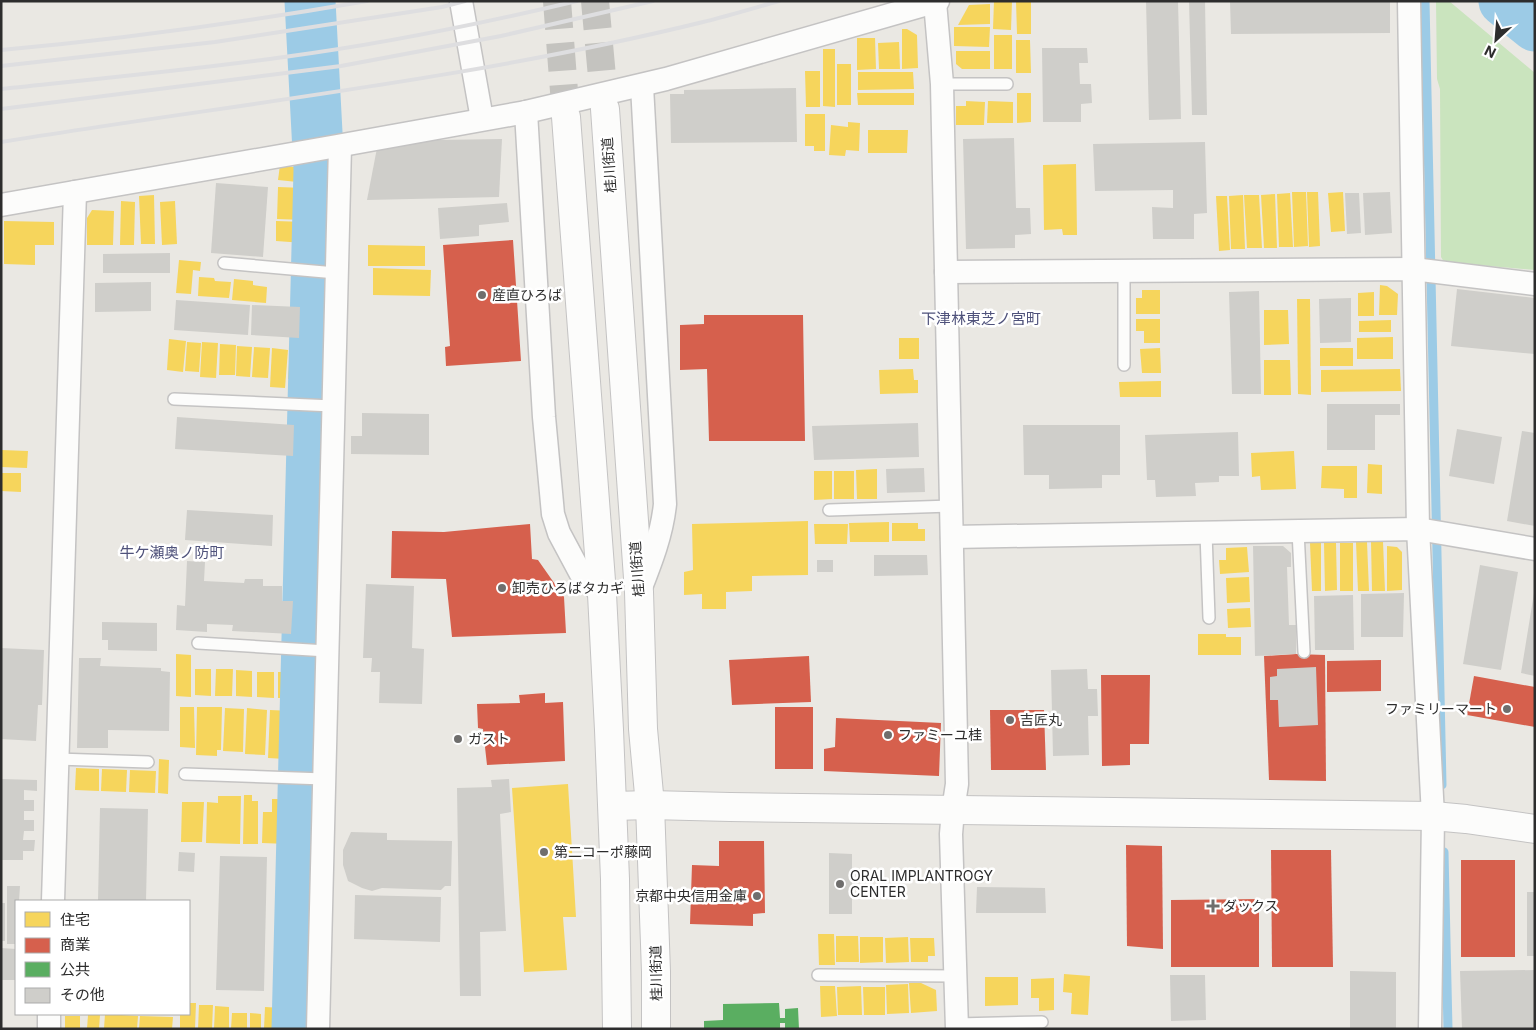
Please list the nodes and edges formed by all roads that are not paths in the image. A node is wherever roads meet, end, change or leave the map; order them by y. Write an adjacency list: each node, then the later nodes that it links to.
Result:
1 (461, 1): 10 (street)
2 (1409, 1): 15 (street)
3 (936, 2): 4 (street); 6 (street)
4 (942, 84): 5 (lane); 17 (street)
5 (1007, 84)
6 (642, 86): 8 (street); 30 (street)
7 (605, 109): 30 (street, 桂川街道)
8 (526, 112): 10 (street); 31 (street)
9 (566, 117): 31 (street)
10 (482, 120): 11 (street)
11 (338, 146): 12 (street); 18 (street)
12 (76, 192): 13 (street); 36 (street)
13 (1, 205)
14 (224, 263): 18 (lane)
15 (1413, 270): 16 (street); 19 (street); 25 (street)
16 (1124, 271): 17 (street); 20 (lane)
17 (946, 272): 23 (street)
18 (336, 273): 22 (street)
19 (1535, 284)
20 (1124, 365)
21 (174, 399): 22 (lane)
22 (333, 406): 34 (street)
23 (951, 506): 24 (lane); 28 (street)
24 (829, 510)
25 (1418, 529): 26 (street); 29 (street); 43 (street)
26 (1298, 531): 27 (street); 35 (lane)
27 (1206, 533): 28 (street); 32 (lane)
28 (952, 537): 42 (street)
29 (1535, 549)
30 (639, 592): 40 (street, 桂川街道)
31 (602, 594): 41 (street)
32 (1209, 618)
33 (198, 644): 34 (lane)
34 (327, 651): 39 (street)
35 (1304, 652)
36 (57, 760): 37 (lane); 45 (street)
37 (148, 762)
38 (185, 774): 39 (lane)
39 (324, 779): 52 (street)
40 (650, 804): 41 (street); 42 (street); 54 (street, 桂川街道)
41 (613, 806): 53 (street)
42 (953, 810): 43 (street); 47 (street)
43 (1434, 816): 44 (street); 55 (street)
44 (1535, 829)
45 (53, 900)
46 (818, 975): 47 (lane)
47 (956, 976): 50 (street)
48 (49, 1015): 51 (street)
49 (1042, 1022): 50 (lane)
50 (957, 1026)
51 (49, 1029)
52 (318, 1029)
53 (617, 1029)
54 (656, 1029)
55 (1430, 1029)

